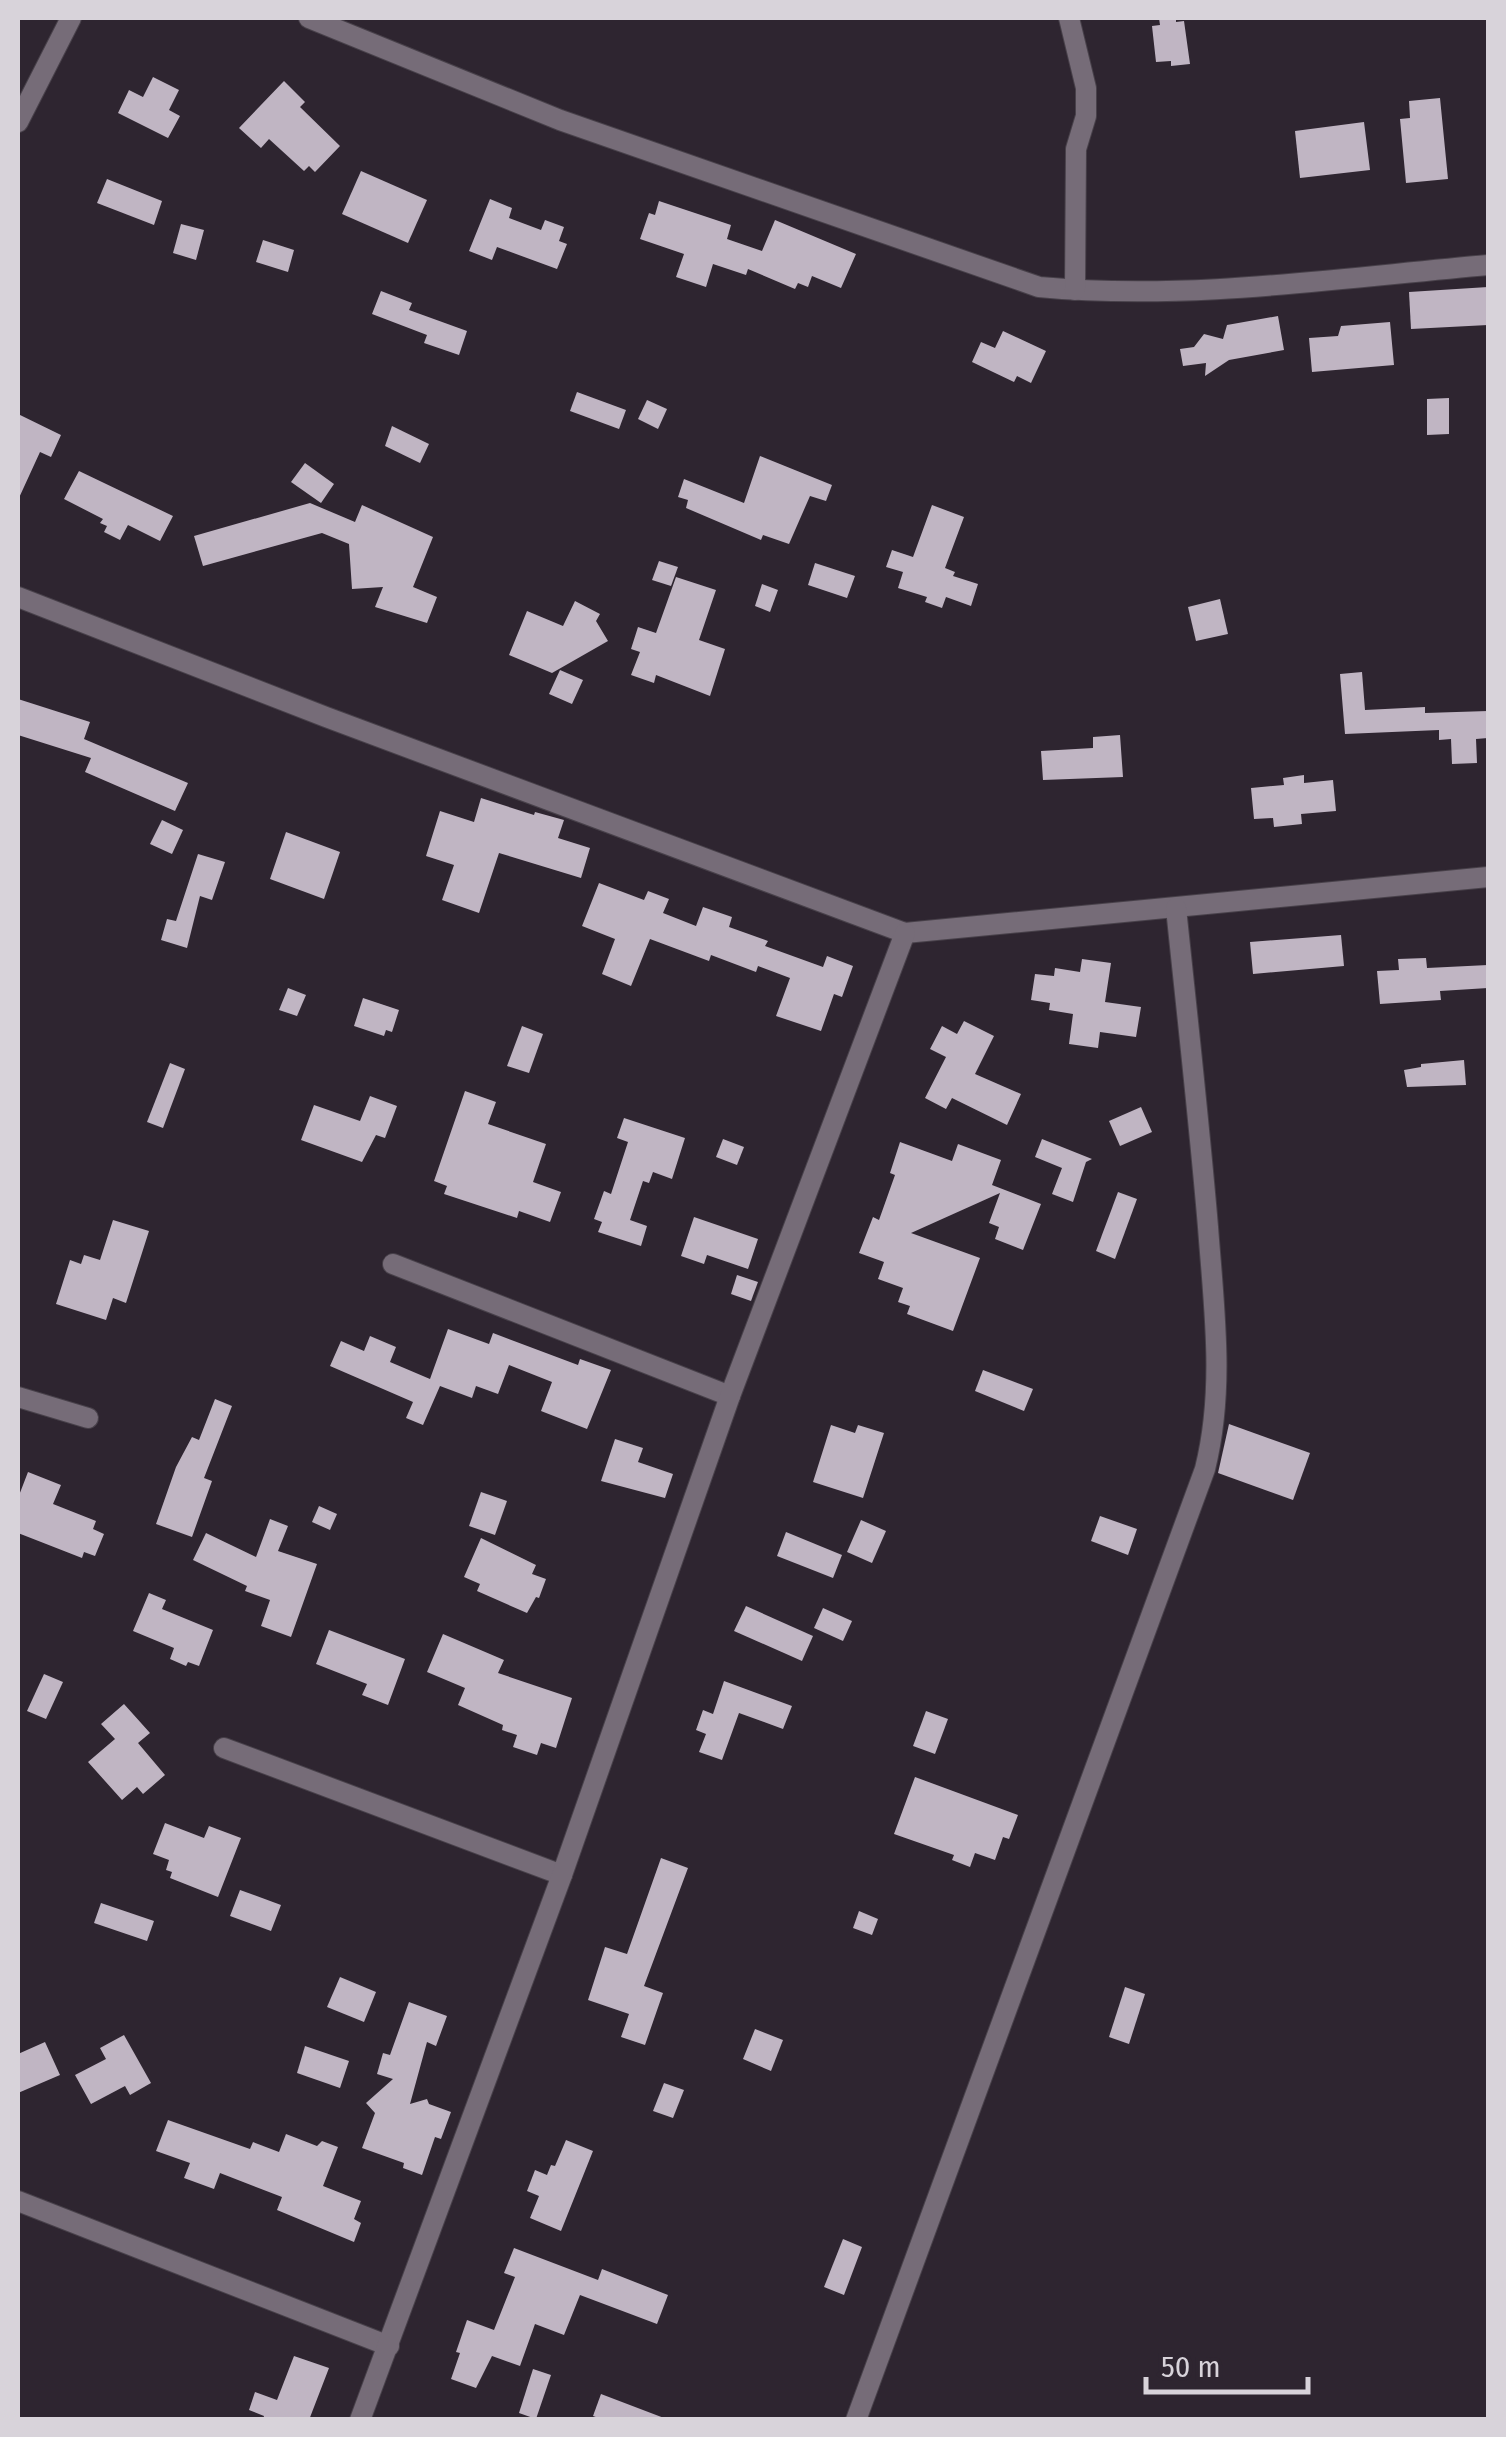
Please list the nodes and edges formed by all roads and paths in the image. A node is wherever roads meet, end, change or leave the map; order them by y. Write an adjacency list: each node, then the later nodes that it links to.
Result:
1 (72, 18): 4 (street)
2 (310, 18): 6 (street)
3 (1068, 18): 6 (street)
4 (18, 122)
5 (1488, 265): 6 (street)
6 (1075, 290)
7 (18, 596): 10 (street)
8 (1488, 876): 9 (street)
9 (1176, 908): 10 (street); 20 (street)
10 (905, 933): 12 (street)
11 (393, 1264): 12 (street)
12 (730, 1396): 16 (street)
13 (18, 1397): 14 (street)
14 (88, 1418)
15 (224, 1748): 16 (street)
16 (562, 1875): 18 (street)
17 (18, 2201): 18 (street)
18 (389, 2346): 19 (street)
19 (360, 2420)
20 (856, 2420)

